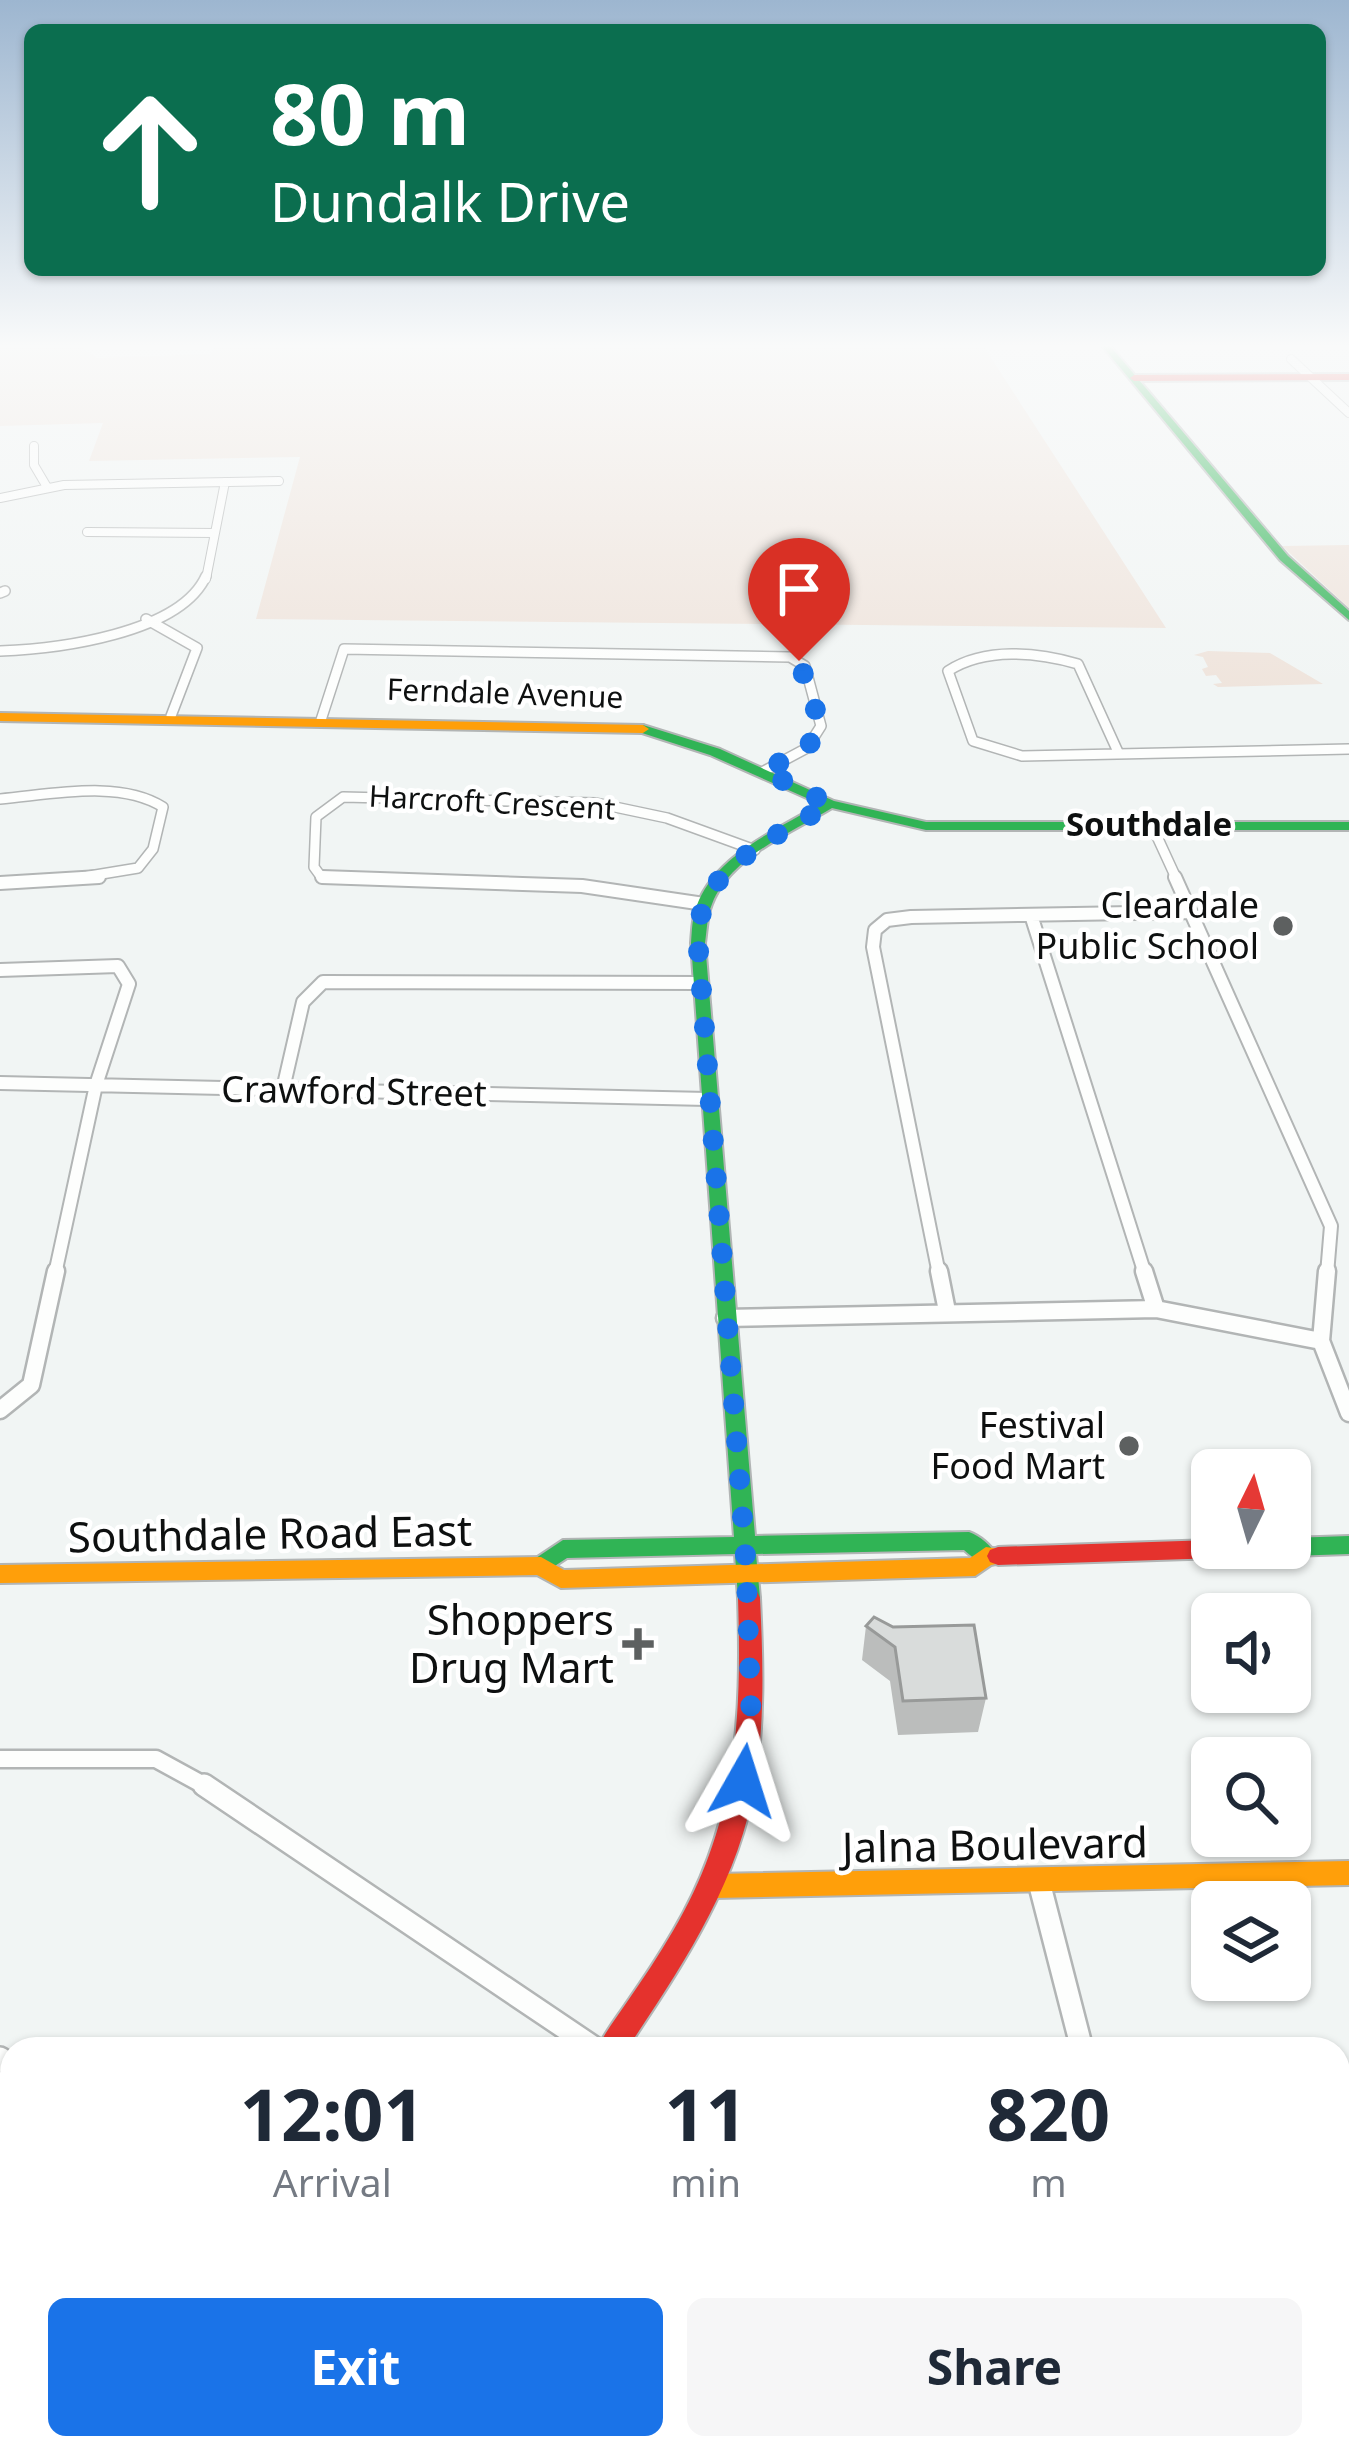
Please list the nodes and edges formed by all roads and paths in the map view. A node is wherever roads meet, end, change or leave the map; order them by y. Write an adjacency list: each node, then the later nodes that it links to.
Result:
1 (34, 462): 5 (street)
2 (1204, 462): 9 (street)
3 (225, 482): 4 (street); 5 (street); 8 (street)
4 (279, 482)
5 (47, 487): 6 (street)
6 (0, 498)
7 (87, 532): 8 (street)
8 (215, 533): 10 (street)
9 (1349, 617)
10 (146, 619): 11 (street); 12 (street)
11 (0, 651)
12 (171, 716): 13 (street, Ferndale Avenue); 14 (street, Ferndale Avenue)
13 (0, 717)
14 (321, 720): 17 (street, Ferndale Avenue); 17 (street)
15 (1349, 749): 16 (street)
16 (1118, 752): 16 (street)
17 (764, 771): 19 (street, Ferndale Avenue)
18 (0, 800): 23 (street)
19 (830, 804): 21 (street, Ferndale Avenue); 22 (street)
20 (1349, 826): 21 (street, Ferndale Avenue)
21 (1154, 830): 25 (street)
22 (755, 850): 24 (street); 24 (street, Harcroft Crescent)
23 (0, 883)
24 (704, 904): 28 (street)
25 (1190, 912): 26 (street); 33 (street)
26 (1031, 915): 35 (street); 36 (street)
27 (0, 970): 30 (street)
28 (701, 983): 31 (street); 32 (street)
29 (0, 1083): 30 (street, Crawford Street)
30 (96, 1085): 31 (street, Crawford Street); 39 (street)
31 (283, 1089): 32 (street, Crawford Street)
32 (707, 1099): 37 (street)
33 (1332, 1247): 34 (street); 38 (street)
34 (1349, 1251)
35 (1156, 1309): 36 (street); 38 (street)
36 (947, 1311): 37 (street)
37 (725, 1318): 45 (street)
38 (1322, 1341): 40 (street)
39 (0, 1410)
40 (1349, 1413)
41 (1349, 1545): 42 (street)
42 (1311, 1546)
43 (1191, 1550): 44 (street, Southdale Road East)
44 (986, 1556): 45 (street, Southdale Road East); 45 (street, Southdale Road East)
45 (745, 1561): 46 (street, Southdale Road East); 46 (street, Southdale Road East); 51 (street)
46 (541, 1566): 47 (street, Southdale Road East)
47 (0, 1574)
48 (0, 1759): 52 (street)
49 (1349, 1873): 50 (street, Jalna Boulevard)
50 (1039, 1882): 51 (street, Jalna Boulevard); 54 (street)
51 (714, 1886): 53 (street)
52 (578, 2037)
53 (619, 2037)
54 (1079, 2037)

